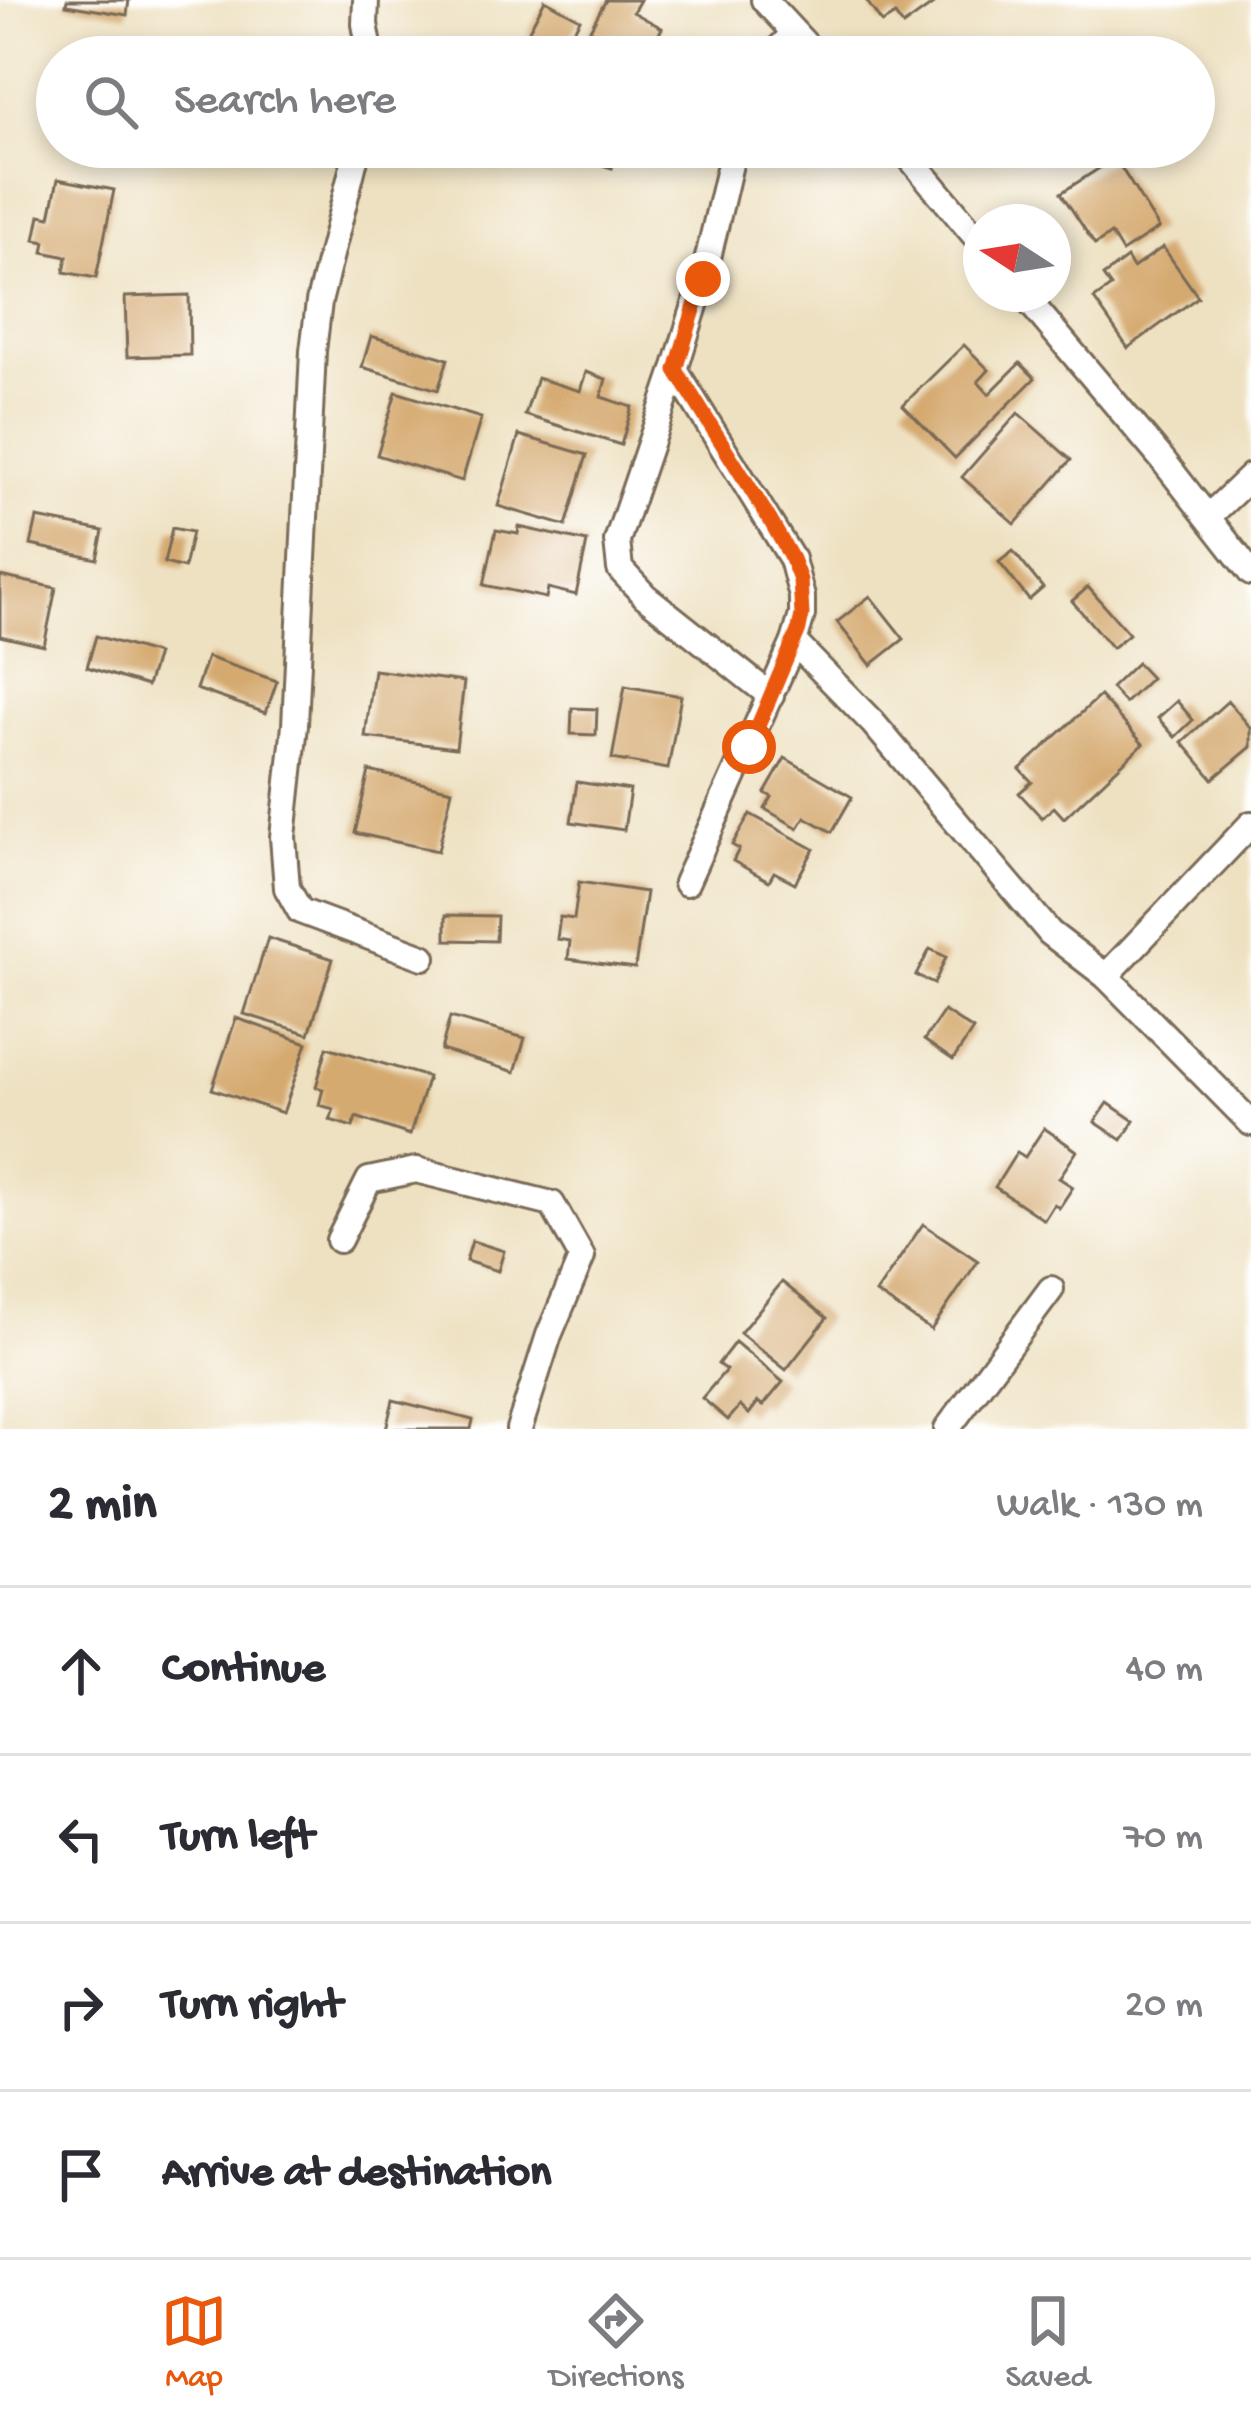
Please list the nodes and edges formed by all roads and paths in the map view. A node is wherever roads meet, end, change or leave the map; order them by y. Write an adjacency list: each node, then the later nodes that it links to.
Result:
1 (366, 0): 4 (street)
2 (764, 0): 3 (street)
3 (794, 33): 5 (street); 6 (street)
4 (367, 36)
5 (791, 36)
6 (797, 36)
7 (353, 168): 20 (street)
8 (729, 168): 12 (street)
9 (918, 168): 10 (street)
10 (963, 221)
11 (1038, 312): 14 (street)
12 (676, 370): 16 (street); 17 (street)
13 (1251, 476): 14 (street)
14 (1208, 517): 15 (street)
15 (1251, 573)
16 (794, 642): 17 (street); 21 (street)
17 (771, 697): 19 (street)
18 (1251, 824): 21 (street)
19 (686, 883)
20 (422, 957)
21 (1106, 976): 22 (street)
22 (1251, 1124)
23 (339, 1240): 25 (street)
24 (1051, 1289): 26 (street)
25 (519, 1429)
26 (947, 1429)

